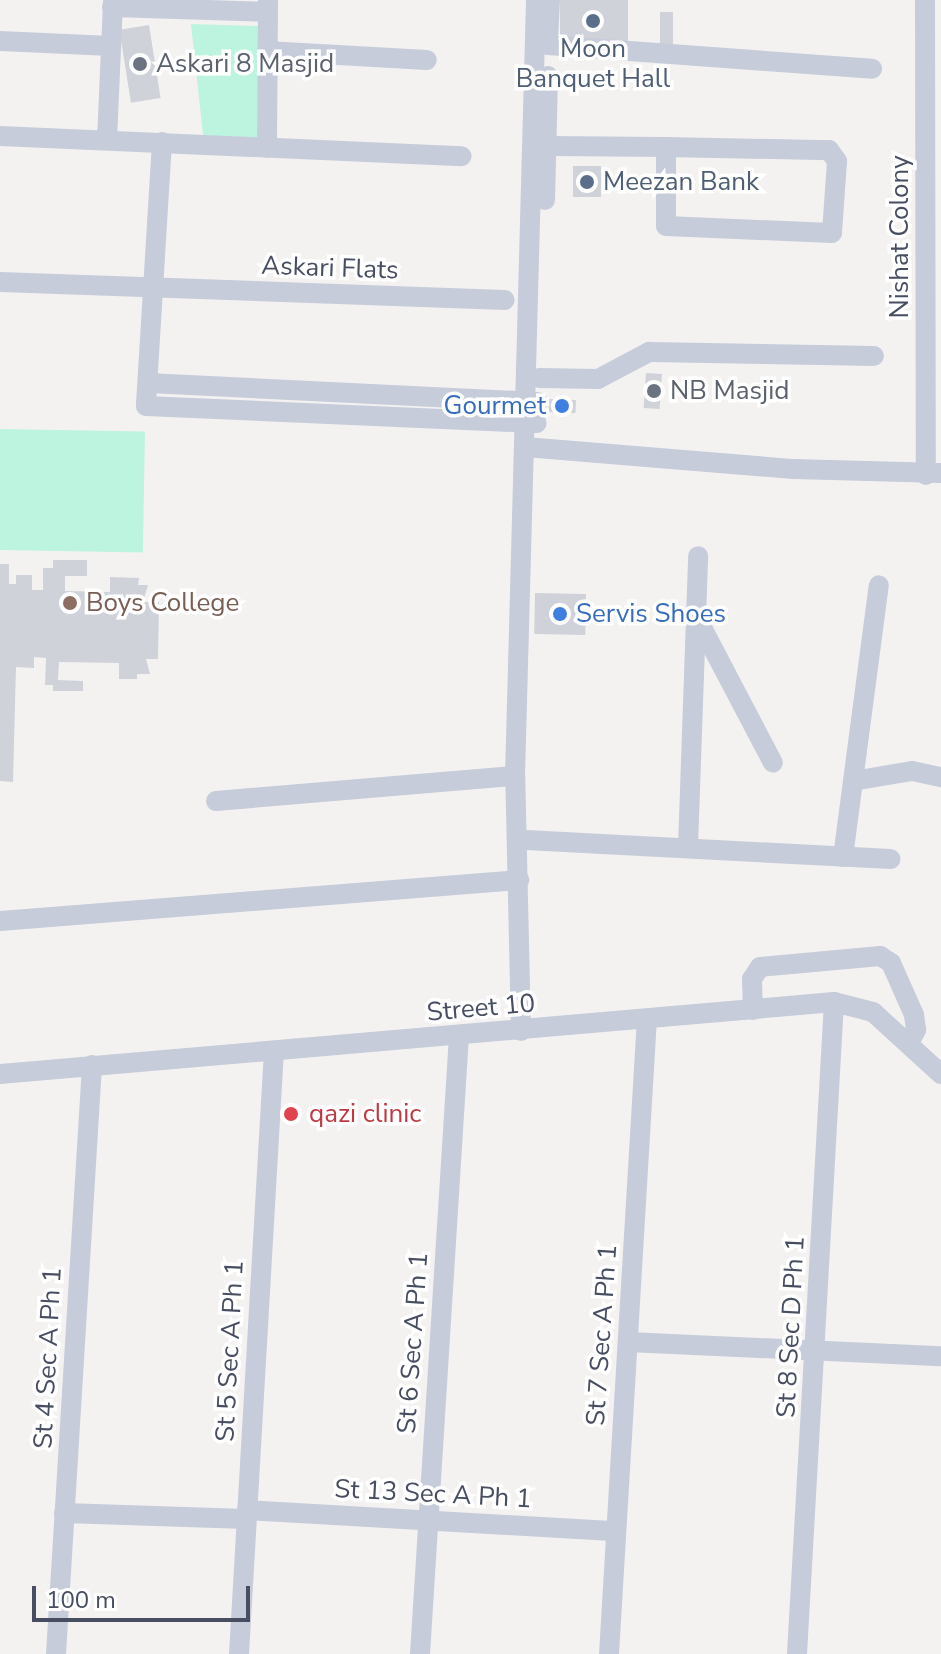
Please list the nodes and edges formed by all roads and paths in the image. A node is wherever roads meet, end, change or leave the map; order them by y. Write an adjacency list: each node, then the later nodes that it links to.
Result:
1 (536, 0): 27 (street)
2 (550, 0): 7 (street)
3 (925, 0): 19 (street, Nishat Colony)
4 (113, 4): 5 (street); 8 (street)
5 (267, 6): 9 (street)
6 (0, 41): 8 (street)
7 (548, 45): 11 (street); 15 (street)
8 (111, 46): 13 (street)
9 (267, 51): 10 (street); 17 (street)
10 (427, 60)
11 (872, 69)
12 (0, 136): 13 (street)
13 (107, 140): 14 (street)
14 (162, 142): 17 (street); 21 (street)
15 (547, 146): 16 (street); 24 (street)
16 (666, 147): 16 (street)
17 (267, 148): 18 (street)
18 (462, 156)
19 (933, 176): 30 (street, Nishat Colony)
20 (0, 282): 21 (street, Askari Flats)
21 (153, 288): 22 (street, Askari Flats); 25 (street)
22 (505, 300)
23 (874, 356): 24 (street)
24 (539, 378): 27 (street)
25 (148, 383): 26 (street); 28 (street)
26 (332, 392): 27 (street); 28 (street)
27 (532, 412): 28 (street); 29 (street)
28 (332, 414)
29 (530, 447): 30 (street, Nishat Colony); 35 (street); 39 (street)
30 (933, 474)
31 (698, 556): 33 (street)
32 (879, 585): 37 (street)
33 (696, 617): 34 (street); 40 (street)
34 (773, 763)
35 (515, 776): 38 (street); 43 (street)
36 (941, 777): 37 (street)
37 (853, 781): 41 (street)
38 (216, 801)
39 (526, 840): 40 (street); 43 (street)
40 (688, 847): 41 (street)
41 (843, 857): 42 (street)
42 (891, 859)
43 (519, 880): 44 (street); 48 (street)
44 (0, 921)
45 (834, 1002): 46 (street, Street 10); 50 (street, Street 10); 56 (street, St 8 Sec D Ph 1)
46 (753, 1010): 47 (street, Street 10); 50 (street)
47 (647, 1019): 48 (street, Street 10); 55 (street, St 7 Sec A Ph 1)
48 (521, 1031): 49 (street, Street 10)
49 (459, 1036): 51 (street, Street 10); 60 (street, St 6 Sec A Ph 1)
50 (909, 1043): 54 (street, Street 10)
51 (274, 1051): 52 (street, Street 10); 59 (street, St 5 Sec A Ph 1)
52 (92, 1065): 53 (street, Street 10); 58 (street, St 4 Sec A Ph 1)
53 (0, 1074)
54 (941, 1074)
55 (628, 1342): 56 (street); 61 (street, St 7 Sec A Ph 1)
56 (817, 1348): 57 (street); 66 (street, St 8 Sec D Ph 1)
57 (941, 1356)
58 (64, 1513): 59 (street, St 13 Sec A Ph 1); 62 (street, St 4 Sec A Ph 1)
59 (247, 1515): 60 (street, St 13 Sec A Ph 1); 63 (street, St 5 Sec A Ph 1)
60 (428, 1519): 61 (street, St 13 Sec A Ph 1); 64 (street, St 6 Sec A Ph 1)
61 (615, 1531): 65 (street, St 7 Sec A Ph 1)
62 (56, 1654)
63 (239, 1654)
64 (420, 1654)
65 (609, 1654)
66 (797, 1654)

